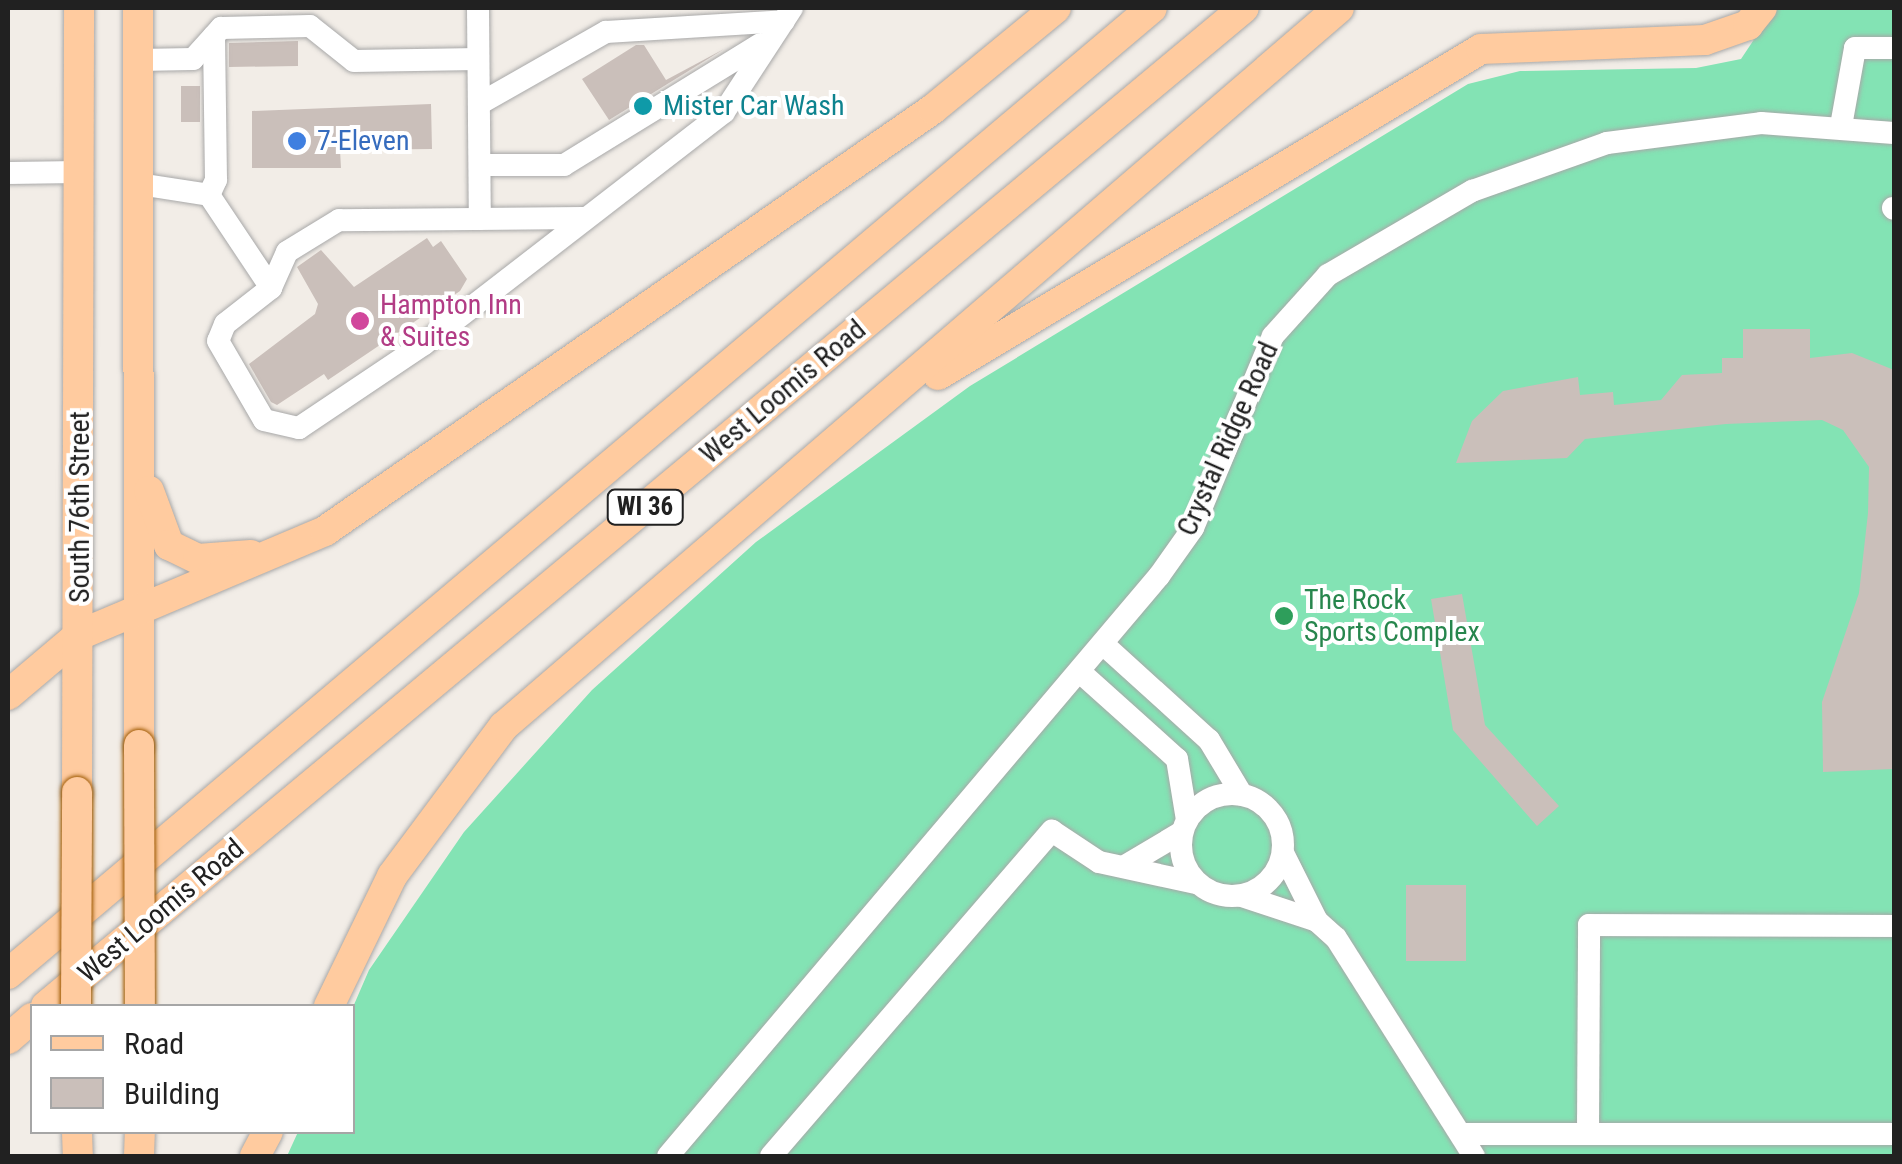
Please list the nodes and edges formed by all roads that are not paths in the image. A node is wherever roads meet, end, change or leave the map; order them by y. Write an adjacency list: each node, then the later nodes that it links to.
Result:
1 (79, 8): 19 (main road, South 76th Street)
2 (138, 8): 14 (main road)
3 (478, 8): 13 (street)
4 (1056, 8): 28 (main road)
5 (1152, 8): 42 (main road, West Loomis Road / WI 36)
6 (1244, 8): 43 (main road, West Loomis Road / WI 36)
7 (1339, 8): 26 (main road)
8 (1762, 8): 26 (main road)
9 (310, 17): 11 (street); 13 (street)
10 (785, 20): 15 (street); 18 (street); 23 (street)
11 (224, 24): 14 (street); 22 (street)
12 (1894, 48): 16 (street)
13 (478, 58): 15 (street)
14 (138, 60): 21 (main road)
15 (479, 104): 18 (street)
16 (1841, 126): 17 (street, Crystal Ridge Road); 31 (street, Crystal Ridge Road)
17 (1894, 133)
18 (480, 166): 24 (street)
19 (79, 172): 20 (street); 30 (main road, South 76th Street)
20 (8, 173)
21 (138, 184): 22 (street); 27 (main road)
22 (209, 195): 25 (street)
23 (583, 218): 24 (street); 25 (street)
24 (480, 219): 25 (street)
25 (271, 288)
26 (867, 418): 46 (main road)
27 (138, 432): 28 (main road); 29 (main road)
28 (325, 531): 29 (main road)
29 (138, 607): 30 (main road); 45 (main road, bridge)
30 (78, 635): 33 (main road); 44 (main road, South 76th Street, bridge)
31 (1103, 644): 32 (street, Crystal Ridge Road); 34 (street)
32 (1080, 672): 35 (street); 54 (street, Crystal Ridge Road)
33 (8, 695)
34 (1242, 795): 35 (street); 36 (street)
35 (1184, 826): 37 (street); 38 (street)
36 (1283, 853): 39 (street); 40 (street)
37 (1125, 866): 38 (street); 55 (street)
38 (1196, 883): 39 (street)
39 (1242, 896): 40 (street)
40 (1317, 922): 50 (street)
41 (1894, 926): 51 (street)
42 (8, 974)
43 (48, 1004)
44 (76, 1004)
45 (140, 1004)
46 (330, 1004)
47 (30, 1020): 48 (main road)
48 (8, 1039)
49 (267, 1134): 53 (main road)
50 (1461, 1134): 51 (street); 56 (street)
51 (1588, 1134): 52 (street)
52 (1894, 1134)
53 (255, 1156)
54 (668, 1156)
55 (771, 1156)
56 (1474, 1156)

